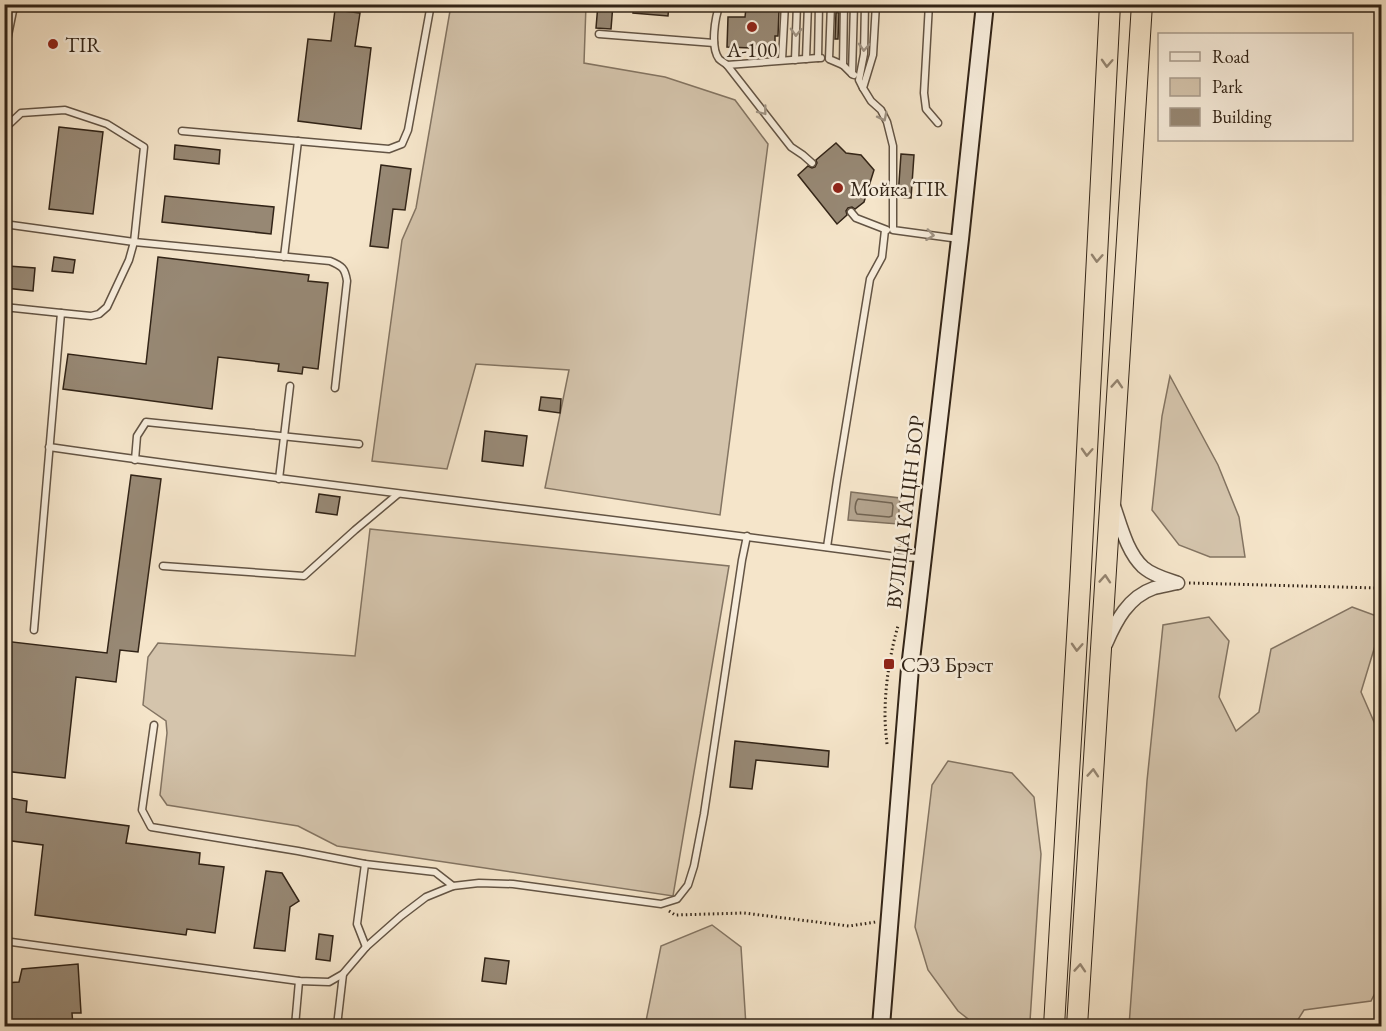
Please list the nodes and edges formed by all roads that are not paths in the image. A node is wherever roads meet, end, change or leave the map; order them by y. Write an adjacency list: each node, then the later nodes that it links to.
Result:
1 (19, 4): 19 (lane)
2 (431, 4): 33 (lane)
3 (720, 4): 18 (lane)
4 (785, 4): 23 (lane)
5 (796, 4): 24 (lane, one-way to 24)
6 (808, 4): 21 (lane)
7 (819, 4): 20 (lane)
8 (831, 4): 22 (lane)
9 (844, 4): 26 (lane)
10 (854, 4): 27 (lane)
11 (865, 4): 28 (lane, one-way to 28)
12 (876, 4): 29 (lane)
13 (929, 4): 30 (lane)
14 (985, 4): 39 (main road, ВУЛІЦА КАЦІН БОР)
15 (1110, 4): 69 (highway, one-way to 69)
16 (1142, 4): 51 (highway, one-way to 16)
17 (599, 34): 18 (lane)
18 (714, 43): 25 (lane)
19 (4, 55)
20 (818, 58): 21 (lane); 22 (lane)
21 (806, 59): 24 (lane)
22 (829, 59): 26 (lane)
23 (782, 60): 24 (lane); 25 (lane)
24 (795, 60)
25 (727, 65): 34 (lane, one-way to 34)
26 (843, 65): 27 (lane)
27 (852, 74): 28 (lane)
28 (859, 81): 29 (lane)
29 (863, 88): 38 (lane, one-way to 38)
30 (938, 123)
31 (4, 129): 40 (lane)
32 (182, 131): 33 (lane)
33 (298, 141): 41 (lane)
34 (812, 163)
35 (851, 212): 37 (lane)
36 (4, 224): 40 (lane)
37 (885, 230): 38 (lane); 54 (lane)
38 (893, 230): 39 (lane, one-way to 39)
39 (960, 239): 55 (main road, ВУЛІЦА КАЦІН БОР)
40 (134, 242): 41 (lane); 43 (lane)
41 (284, 257): 45 (lane)
42 (4, 308): 43 (lane)
43 (61, 313): 48 (lane)
44 (290, 386): 46 (lane)
45 (335, 388)
46 (284, 437): 47 (lane); 49 (lane); 50 (lane)
47 (359, 444)
48 (50, 447): 49 (lane); 57 (lane)
49 (135, 459): 50 (lane)
50 (279, 479): 52 (lane)
51 (1110, 492): 58 (highway, one-way to 51); 58 (street)
52 (398, 494): 53 (lane); 56 (lane)
53 (747, 536): 54 (lane); 61 (lane)
54 (827, 547): 55 (lane)
55 (922, 558): 68 (main road, ВУЛІЦА КАЦІН БОР)
56 (163, 566)
57 (34, 630)
58 (1100, 659): 70 (highway, one-way to 58)
59 (154, 725): 60 (lane)
60 (365, 864): 61 (lane); 63 (lane)
61 (453, 886): 63 (lane)
62 (4, 941): 65 (lane)
63 (366, 947): 64 (lane)
64 (343, 974): 65 (lane); 67 (lane)
65 (299, 981): 66 (lane)
66 (294, 1026)
67 (337, 1026)
68 (881, 1026)
69 (1054, 1026)
70 (1077, 1026)

